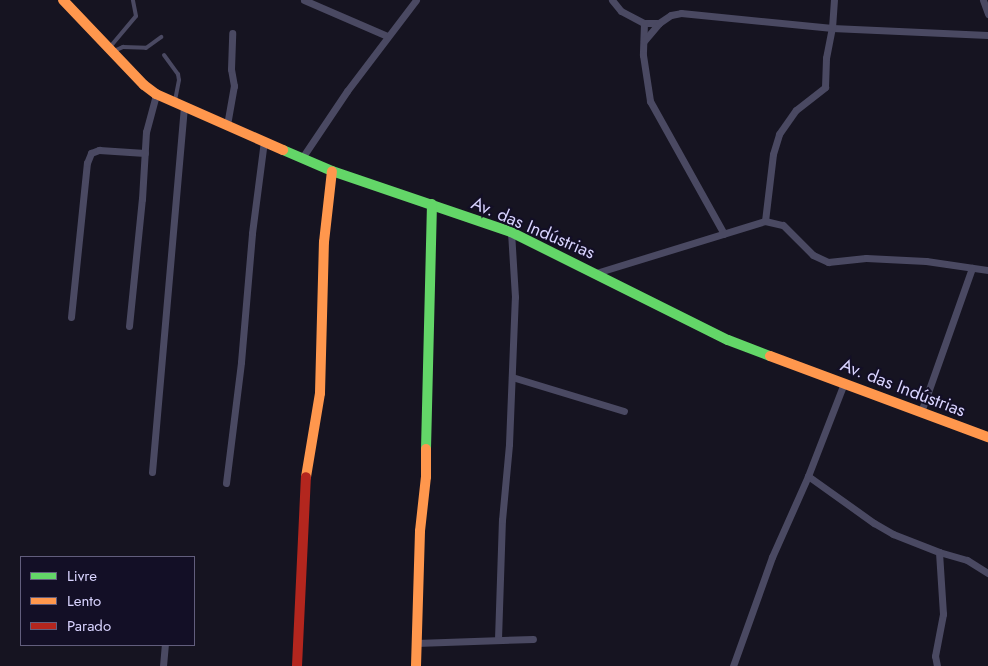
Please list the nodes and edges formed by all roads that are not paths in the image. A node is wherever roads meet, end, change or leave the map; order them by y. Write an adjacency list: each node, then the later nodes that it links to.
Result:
1 (63, 0): 17 (street, Av. das Indústrias)
2 (133, 0): 17 (lane)
3 (304, 0): 14 (street)
4 (416, 0): 14 (street)
5 (612, 0): 9 (street)
6 (834, 0): 11 (street)
7 (983, 0): 8 (street)
8 (988, 14)
9 (644, 22): 10 (street); 16 (street)
10 (659, 23): 11 (street); 16 (street)
11 (832, 28): 13 (street); 27 (street)
12 (232, 33): 21 (street)
13 (988, 35)
14 (387, 36): 24 (street)
15 (161, 37): 17 (lane)
16 (644, 41): 29 (street)
17 (110, 50): 19 (street, Av. das Indústrias)
18 (164, 55): 20 (lane)
19 (156, 94): 20 (street, Av. das Indústrias); 23 (street)
20 (179, 104): 21 (street, Av. das Indústrias); 40 (street)
21 (227, 125): 22 (street, Av. das Indústrias)
22 (264, 141): 24 (street, Av. das Indústrias); 42 (street)
23 (145, 153): 33 (street); 34 (street)
24 (302, 158): 25 (street, Av. das Indústrias)
25 (332, 171): 26 (street, Av. das Indústrias); 50 (street)
26 (432, 204): 28 (street, Av. das Indústrias); 47 (street)
27 (765, 221): 29 (street); 30 (street)
28 (511, 232): 32 (street, Av. das Indústrias); 35 (street)
29 (724, 234): 32 (street)
30 (972, 268): 31 (street); 38 (street)
31 (988, 270)
32 (596, 273): 36 (street, Av. das Indústrias)
33 (71, 316)
34 (128, 326)
35 (512, 377): 37 (street); 45 (street)
36 (844, 383): 38 (street, Av. das Indústrias); 41 (street)
37 (624, 411)
38 (921, 412): 39 (street, Av. das Indústrias)
39 (988, 437)
40 (152, 472)
41 (808, 476): 43 (street); 52 (street)
42 (226, 483)
43 (939, 552): 44 (street); 53 (street)
44 (988, 573)
45 (498, 639): 46 (street); 47 (street)
46 (533, 639)
47 (416, 643): 51 (street)
48 (165, 646): 49 (street)
49 (163, 666)
50 (297, 666)
51 (416, 666)
52 (733, 666)
53 (937, 666)

